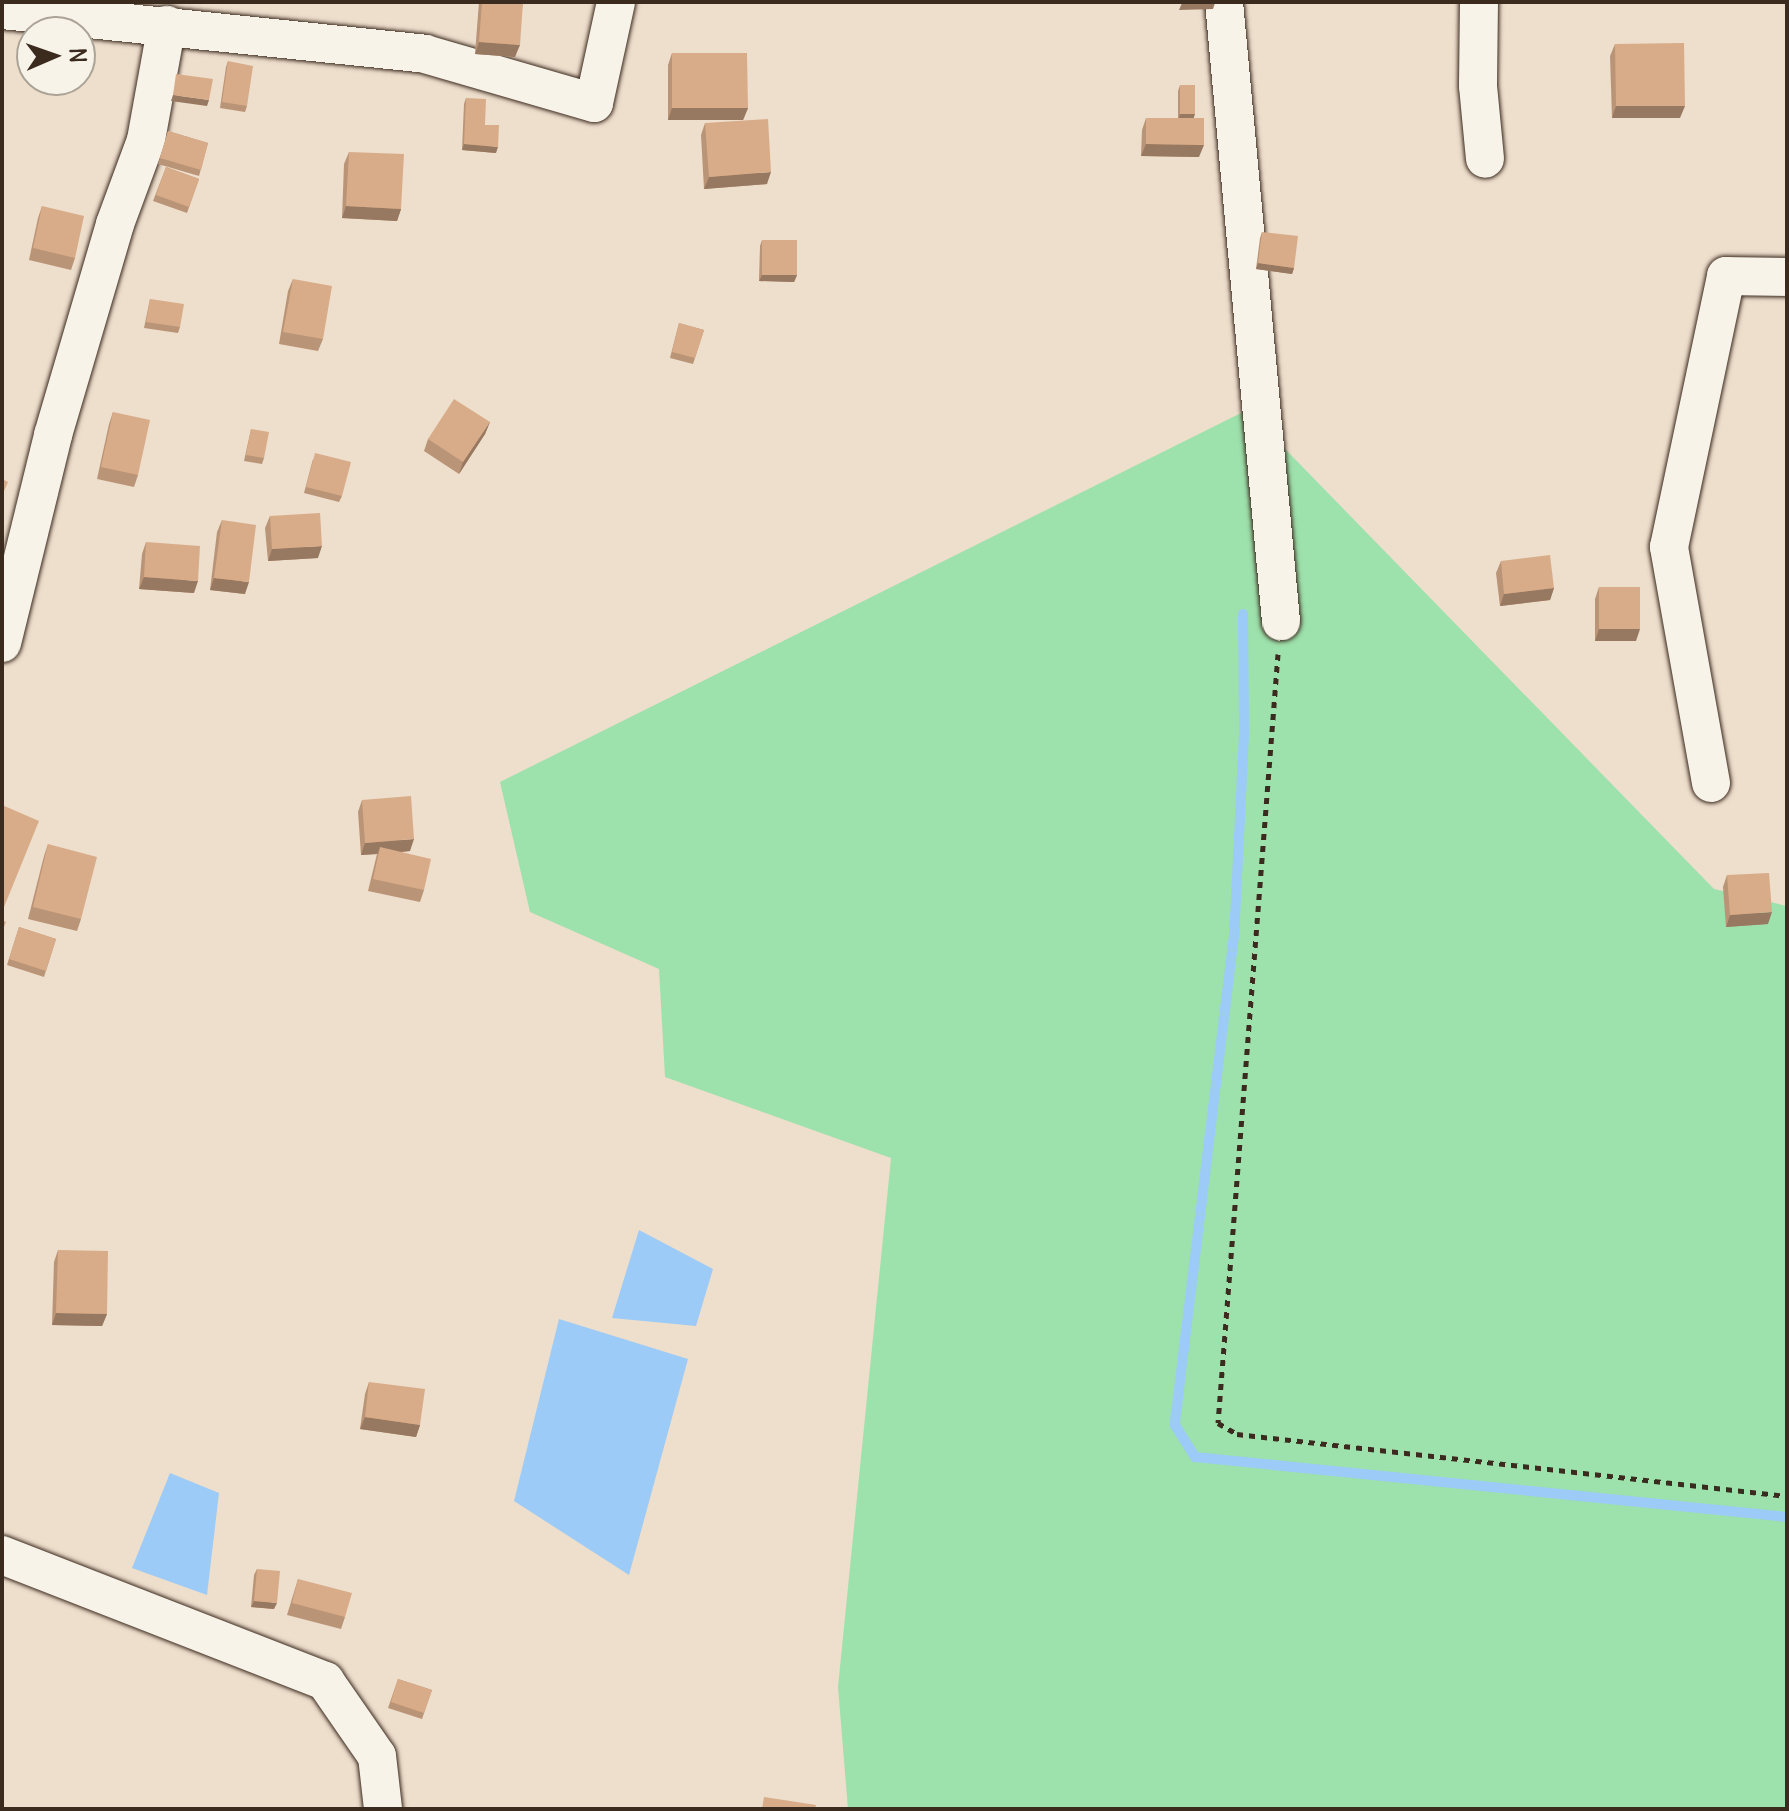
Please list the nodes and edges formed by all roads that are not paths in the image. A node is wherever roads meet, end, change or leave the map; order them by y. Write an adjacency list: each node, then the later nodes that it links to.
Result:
1 (616, 2): 5 (street)
2 (1224, 2): 8 (street)
3 (1479, 2): 6 (street)
4 (2, 10): 5 (street)
5 (167, 25): 9 (street)
6 (1485, 159)
7 (1787, 277): 10 (street)
8 (1281, 621)
9 (2, 643)
10 (1711, 783)
11 (2, 1555): 12 (street)
12 (383, 1809)

